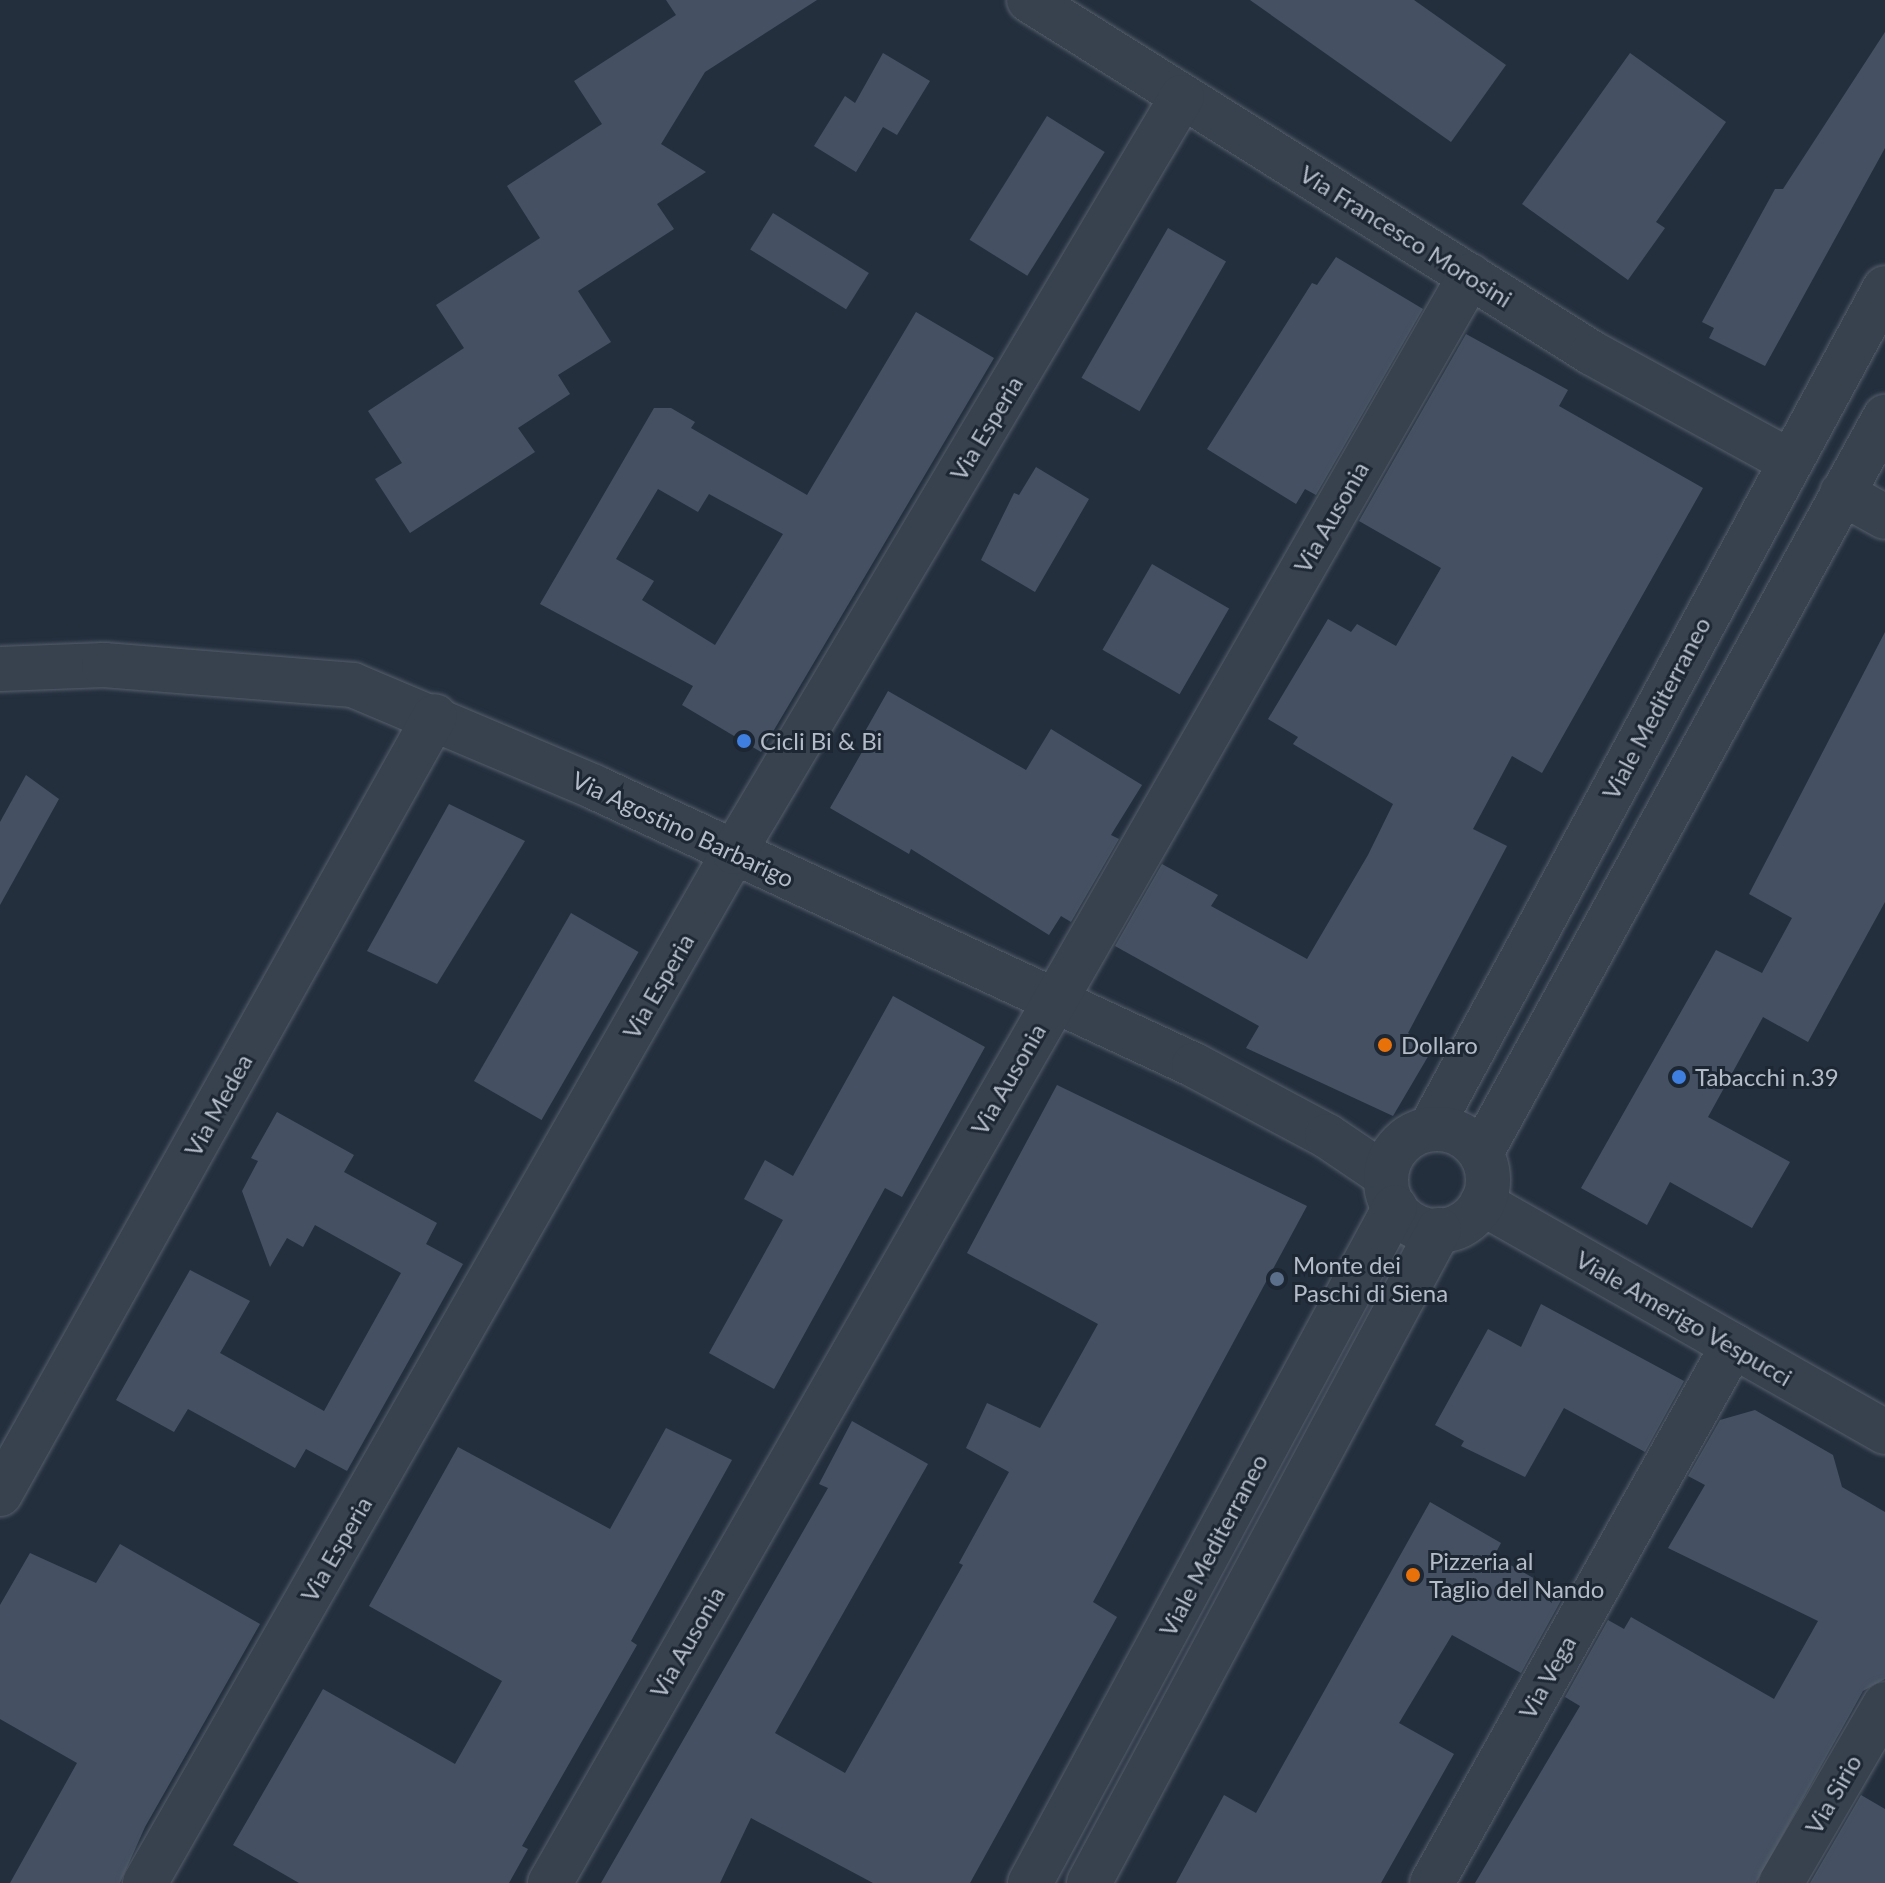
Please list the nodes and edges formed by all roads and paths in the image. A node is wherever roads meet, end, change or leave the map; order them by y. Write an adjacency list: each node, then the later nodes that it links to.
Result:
1 (1029, 0): 2 (street, Via Francesco Morosini)
2 (1182, 97): 3 (street, Via Francesco Morosini); 11 (street, Via Esperia)
3 (1470, 276): 6 (street, Via Francesco Morosini); 12 (street, Via Ausonia)
4 (1885, 288): 6 (street, Viale Mediterraneo)
5 (1885, 417): 7 (street)
6 (1789, 461): 14 (street, Viale Mediterraneo)
7 (1842, 493): 8 (street); 13 (street)
8 (1885, 517)
9 (0, 669): 10 (street, Via Agostino Barbarigo)
10 (435, 716): 11 (street, Via Agostino Barbarigo); 19 (street, Via Medea)
11 (734, 852): 12 (street, Via Agostino Barbarigo); 21 (street, Via Esperia)
12 (1053, 1000): 14 (street, Via Agostino Barbarigo); 22 (street, Via Ausonia)
13 (1481, 1153): 14 (street); 15 (street)
14 (1403, 1164): 16 (street); 23 (street, Viale Mediterraneo)
15 (1482, 1203): 16 (street); 17 (street, Viale Amerigo Vespucci)
16 (1439, 1230): 24 (street, Viale Mediterraneo)
17 (1733, 1345): 18 (street, Viale Amerigo Vespucci); 25 (street, Via Vega)
18 (1885, 1432)
19 (0, 1494)
20 (1885, 1704): 26 (street, Via Sirio)
21 (145, 1883)
22 (550, 1883)
23 (1030, 1883)
24 (1089, 1883)
25 (1432, 1883)
26 (1781, 1883)

